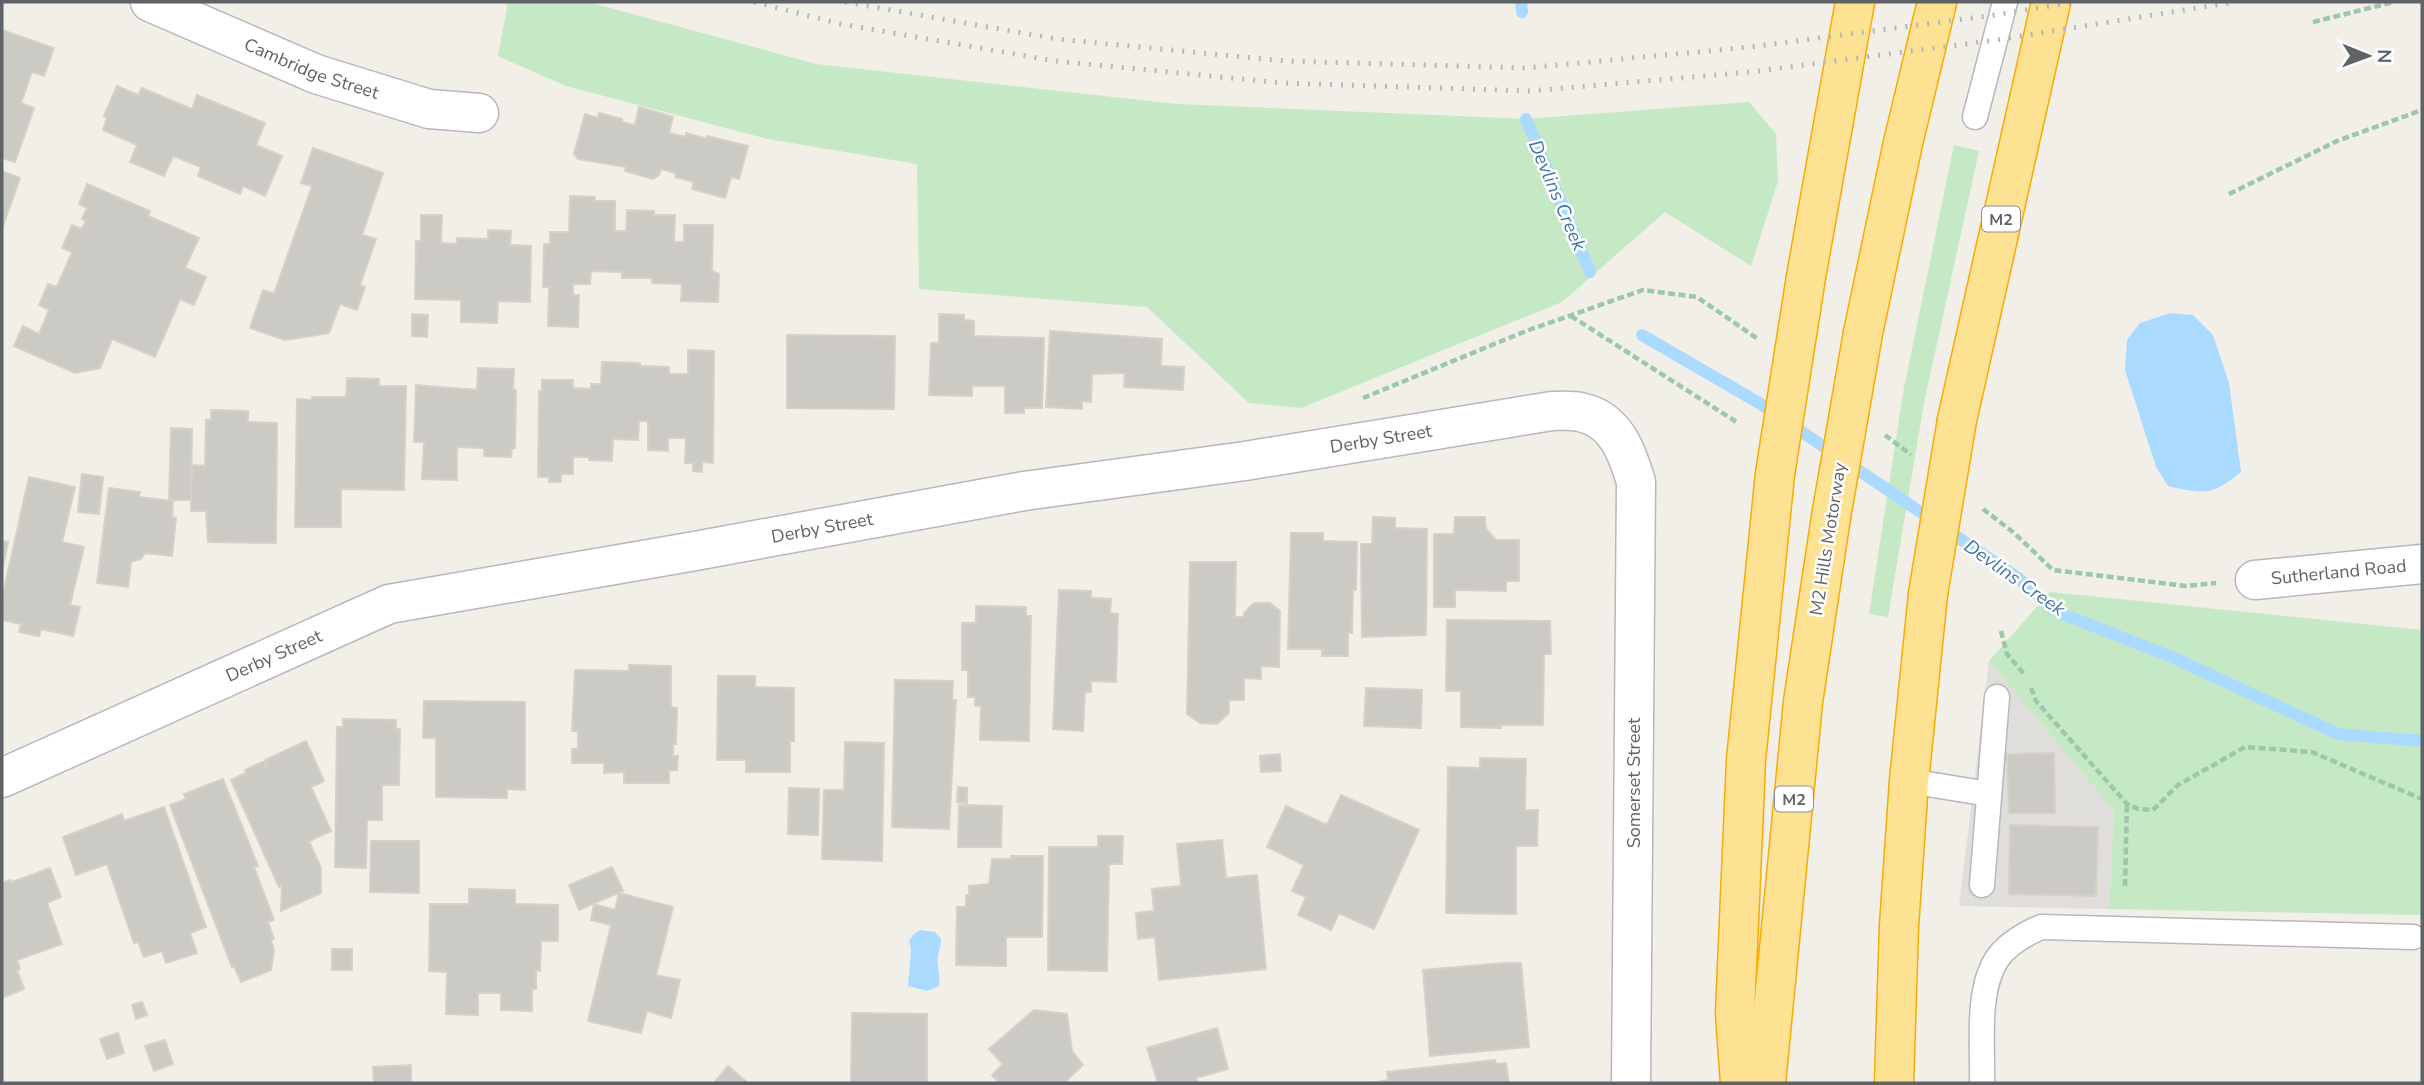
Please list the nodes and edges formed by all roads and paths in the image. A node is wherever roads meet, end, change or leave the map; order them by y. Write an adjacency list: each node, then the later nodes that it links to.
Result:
1 (150, 2): 9 (street, Cambridge Street)
2 (1855, 2): 33 (highway, bridge)
3 (1937, 2): 34 (highway, M2 Hills Motorway / M2, bridge)
4 (2005, 2): 10 (lane)
5 (2394, 2): 7 (path)
6 (2051, 8): 25 (highway, M2, bridge)
7 (2313, 22)
8 (2422, 110): 11 (path)
9 (480, 113)
10 (1975, 117)
11 (2229, 194)
12 (1570, 315): 13 (path); 14 (path); 15 (path)
13 (1760, 341)
14 (1354, 402)
15 (1738, 423)
16 (1881, 432): 17 (path)
17 (1914, 457)
18 (1636, 482): 24 (street, Derby Street); 32 (street, Somerset Street)
19 (1980, 507): 21 (path)
20 (2422, 564): 21 (street, Sutherland Road)
21 (2255, 580)
22 (2001, 631): 28 (path)
23 (1997, 697): 26 (lane)
24 (2, 778)
25 (1909, 781): 26 (lane); 35 (highway, M2)
26 (1989, 794): 29 (lane)
27 (2422, 799): 28 (path)
28 (2126, 804): 30 (path)
29 (1982, 885)
30 (2125, 886)
31 (2413, 937): 36 (lane)
32 (1631, 1083)
33 (1740, 1083)
34 (1766, 1083)
35 (1894, 1083)
36 (1982, 1083)

